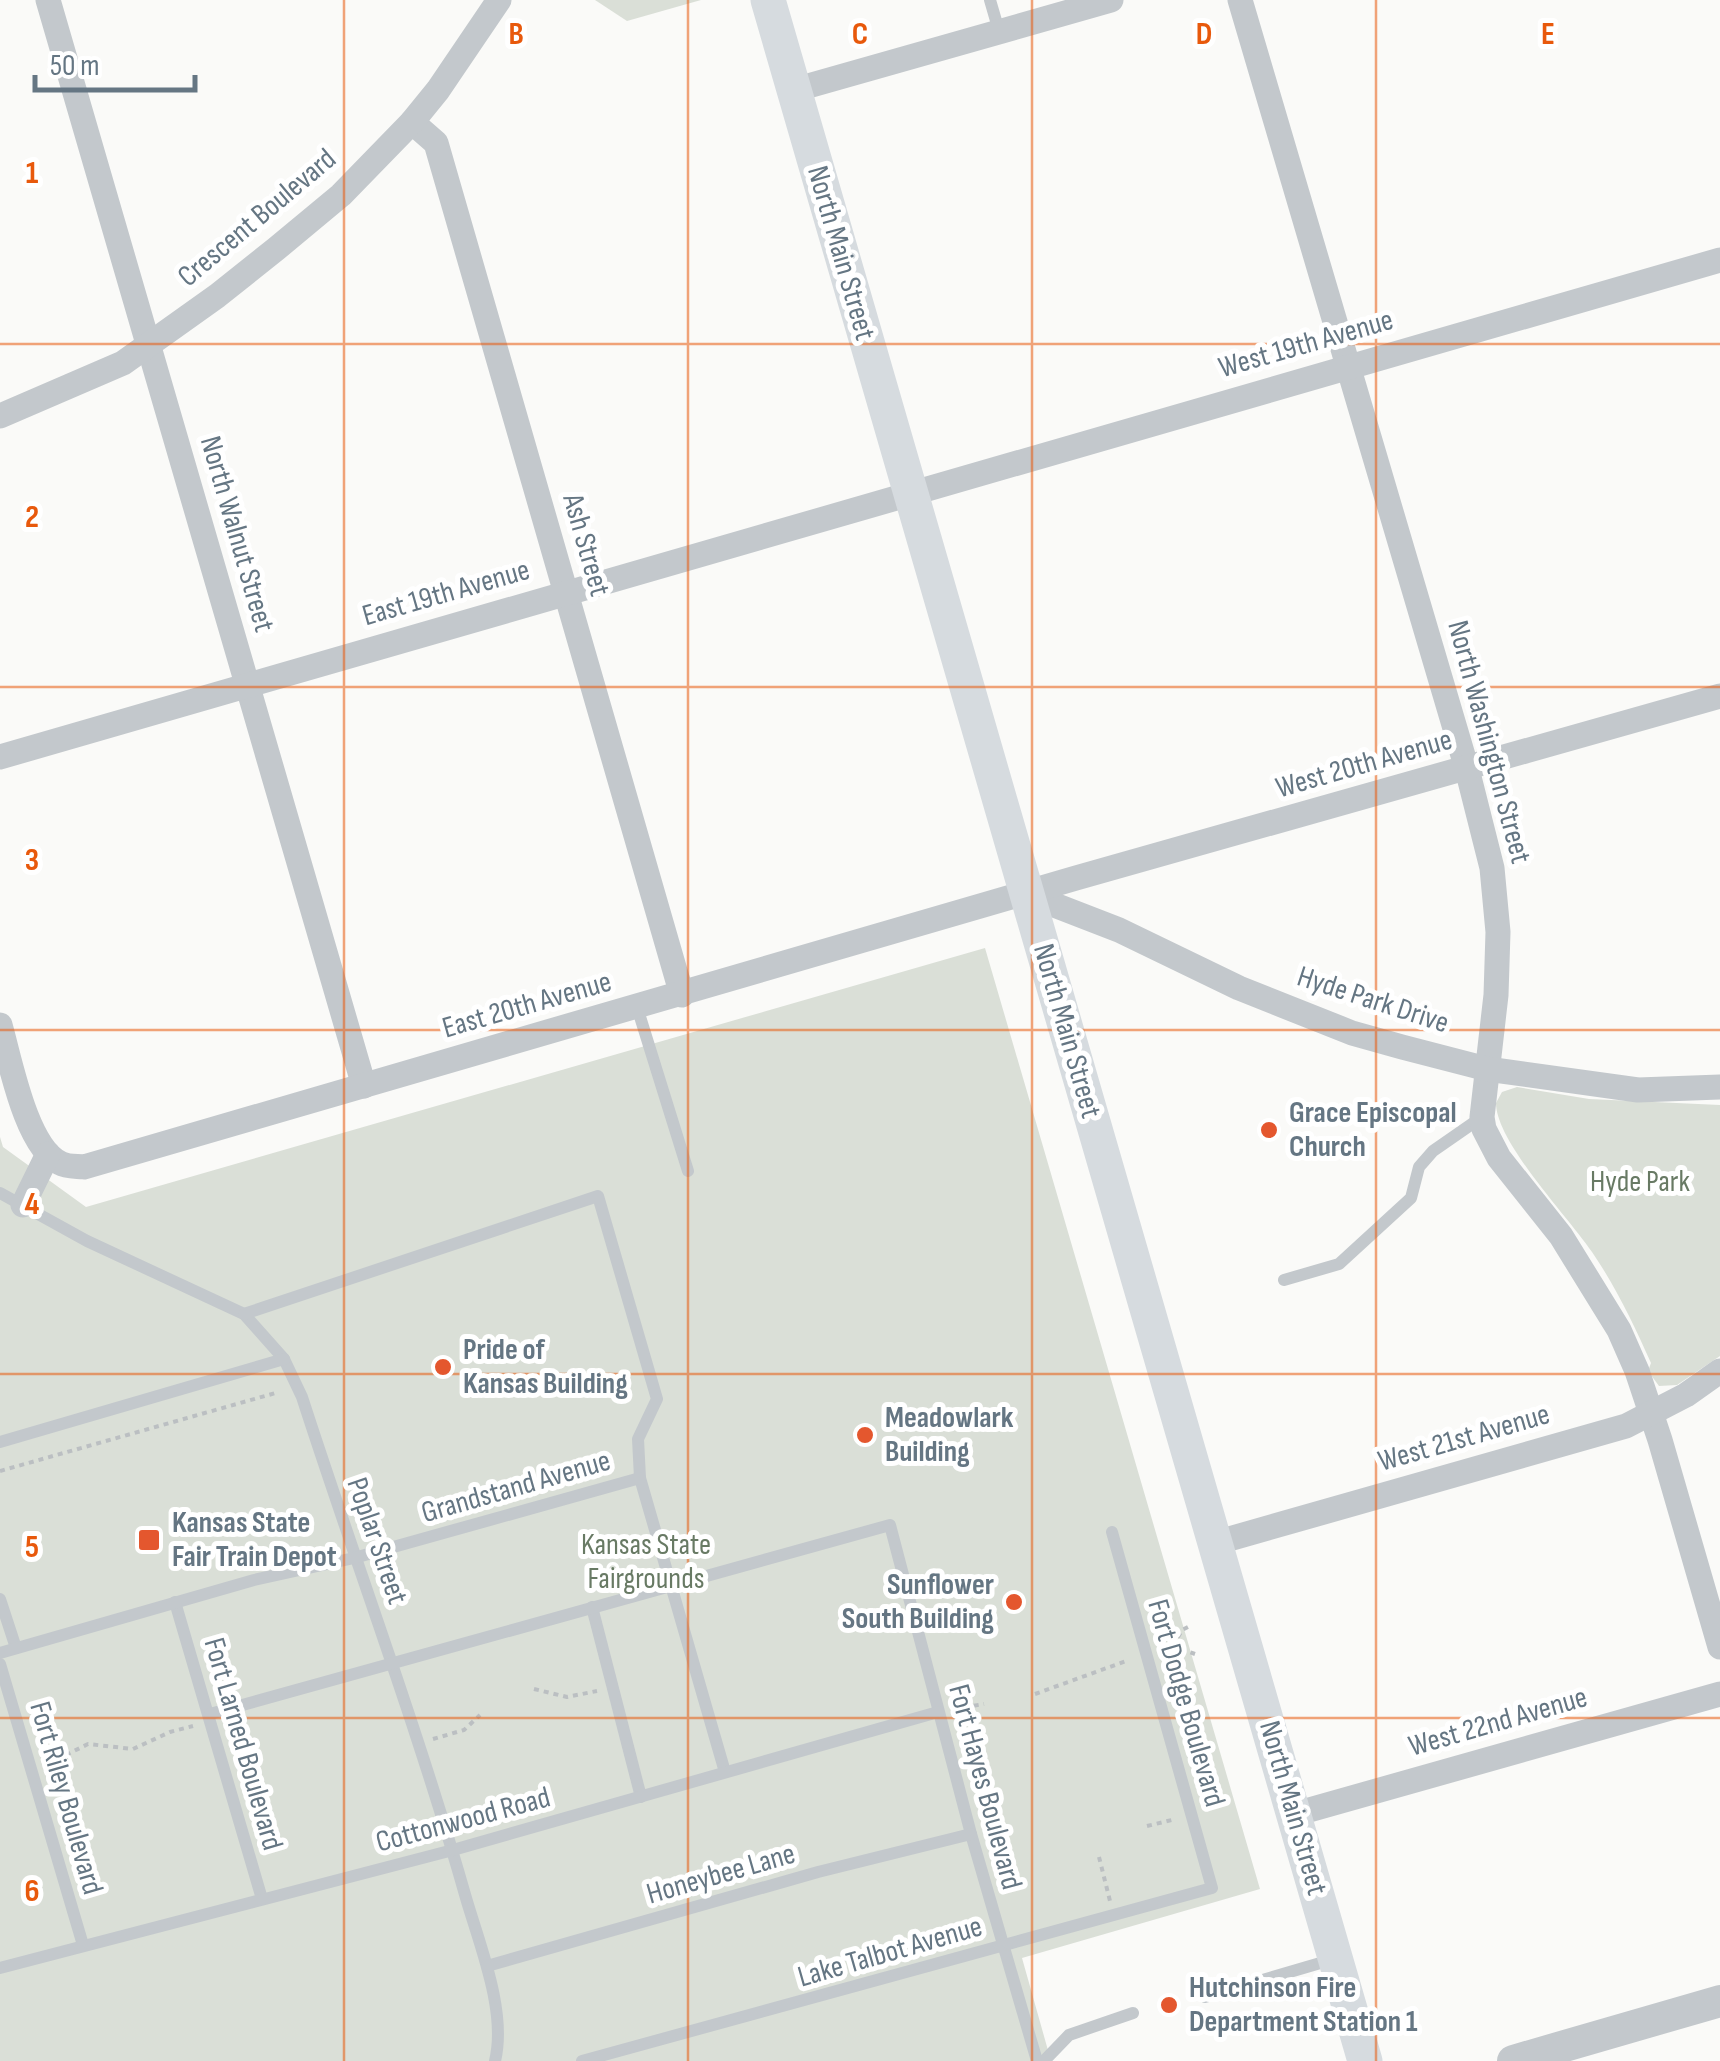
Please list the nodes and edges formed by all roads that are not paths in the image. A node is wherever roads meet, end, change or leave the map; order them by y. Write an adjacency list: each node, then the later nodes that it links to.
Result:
1 (48, 0): 11 (street, North Walnut Street)
2 (499, 0): 9 (street, Crescent Boulevard)
3 (768, 0): 8 (main road, North Main Street)
4 (990, 0): 7 (lane)
5 (1111, 0): 7 (street)
6 (1240, 0): 12 (street, North Washington Street)
7 (999, 31): 8 (street)
8 (794, 90): 14 (main road, North Main Street)
9 (412, 122): 11 (street, Crescent Boulevard); 15 (street, Ash Street)
10 (1720, 260): 12 (street, West 19th Avenue)
11 (148, 345): 13 (street, Crescent Boulevard); 16 (street, North Walnut Street)
12 (1348, 365): 14 (street, West 19th Avenue); 19 (street, North Washington Street)
13 (0, 416)
14 (910, 493): 15 (street, East 19th Avenue); 20 (main road, North Main Street)
15 (565, 592): 16 (street, East 19th Avenue); 21 (street, Ash Street)
16 (248, 685): 18 (street, East 19th Avenue); 25 (street, North Walnut Street)
17 (1720, 696): 19 (street, West 20th Avenue)
18 (0, 757)
19 (1466, 768): 20 (street, West 20th Avenue); 24 (street, North Washington Street)
20 (1026, 894): 21 (street, East 20th Avenue); 24 (street, Hyde Park Drive); 39 (main road, North Main Street)
21 (682, 995): 22 (street, East 20th Avenue)
22 (637, 1007): 25 (street, East 20th Avenue); 29 (lane)
23 (0, 1025): 28 (street)
24 (1487, 1069): 26 (street, Hyde Park Drive); 27 (street, North Washington Street)
25 (364, 1086): 28 (street, East 20th Avenue)
26 (1720, 1086)
27 (1482, 1117): 31 (lane); 35 (street)
28 (48, 1154): 30 (street)
29 (688, 1171)
30 (11, 1199): 32 (lane, Poplar Street)
31 (1284, 1280)
32 (244, 1314): 33 (lane, Poplar Street); 37 (lane)
33 (284, 1359): 36 (lane); 40 (lane, Poplar Street)
34 (1720, 1370): 35 (street, West 21st Avenue)
35 (1652, 1414): 39 (street, West 21st Avenue); 45 (street)
36 (0, 1442)
37 (640, 1478): 40 (lane, Grandstand Avenue); 41 (lane)
38 (1112, 1532): 58 (lane, Fort Dodge Boulevard)
39 (1215, 1544): 55 (main road, North Main Street)
40 (354, 1558): 43 (lane, Grandstand Avenue); 48 (lane, Poplar Street)
41 (673, 1584): 44 (lane); 51 (lane, Fort Hayes Boulevard); 53 (lane)
42 (0, 1599): 46 (lane)
43 (175, 1602): 46 (lane, Grandstand Avenue); 52 (lane, Fort Larned Boulevard)
44 (592, 1607): 48 (lane); 54 (lane)
45 (1720, 1646)
46 (16, 1648): 47 (lane, Grandstand Avenue)
47 (0, 1653)
48 (393, 1663): 52 (lane); 57 (lane, Poplar Street)
49 (0, 1664): 60 (lane, Fort Riley Boulevard)
50 (1720, 1694): 55 (street, West 22nd Avenue)
51 (938, 1712): 53 (lane, Cottonwood Road); 56 (lane, Fort Hayes Boulevard)
52 (211, 1718): 59 (lane, Fort Larned Boulevard)
53 (725, 1772): 54 (lane, Cottonwood Road)
54 (640, 1797): 57 (lane, Cottonwood Road)
55 (1294, 1814): 62 (main road, North Main Street)
56 (971, 1834): 61 (lane, Fort Hayes Boulevard); 63 (lane, Honeybee Lane)
57 (453, 1850): 59 (lane, Cottonwood Road); 63 (lane, Poplar Street)
58 (1212, 1888): 61 (lane, Lake Talbot Avenue)
59 (262, 1899): 60 (lane, Cottonwood Road)
60 (83, 1945): 64 (lane, Cottonwood Road)
61 (1002, 1946): 69 (lane, Lake Talbot Avenue); 70 (lane, Fort Hayes Boulevard)
62 (1336, 1958): 65 (lane); 71 (main road, North Main Street)
63 (487, 1966): 68 (lane, Poplar Street)
64 (0, 1968)
65 (1205, 1997)
66 (1720, 2001): 72 (street)
67 (1133, 2013): 70 (lane)
68 (495, 2061)
69 (582, 2061)
70 (1041, 2061)
71 (1365, 2061)
72 (1513, 2061)

